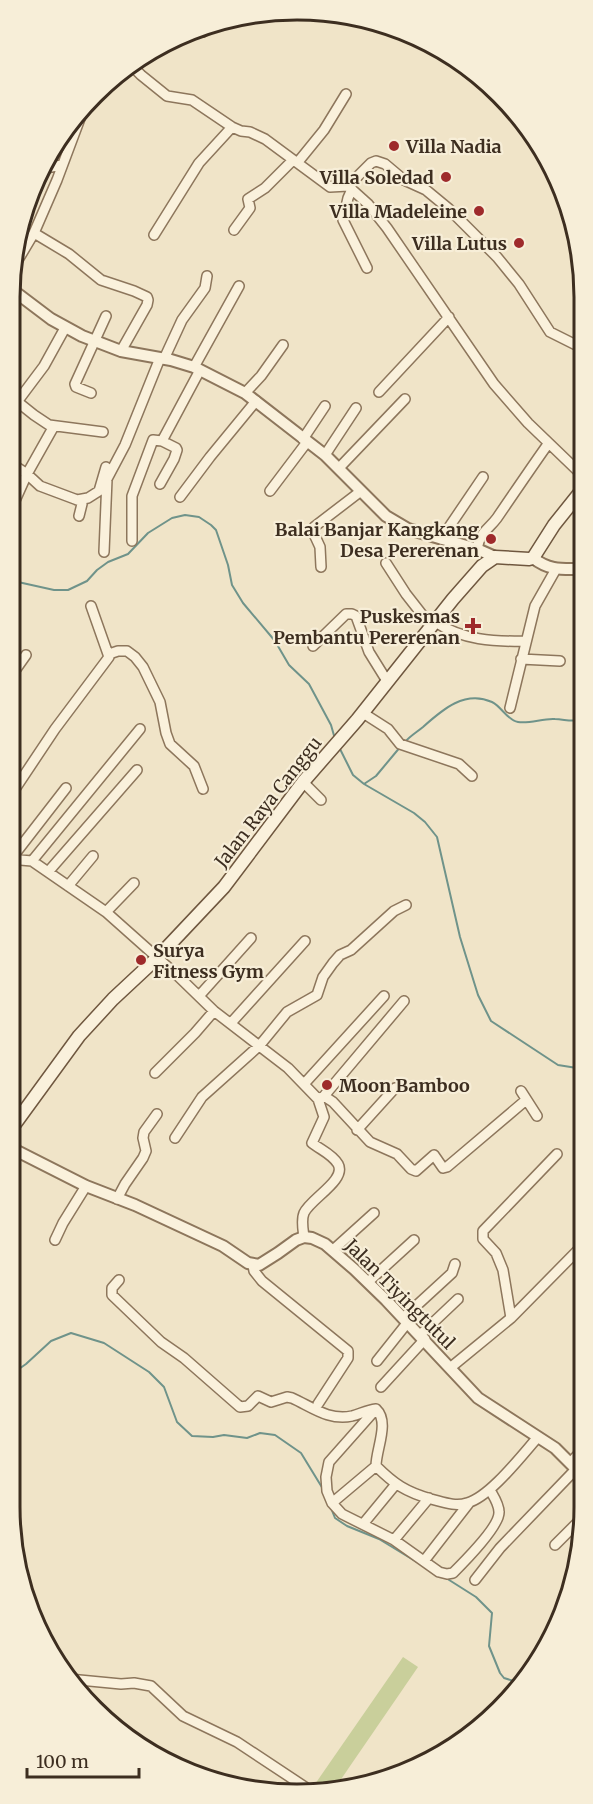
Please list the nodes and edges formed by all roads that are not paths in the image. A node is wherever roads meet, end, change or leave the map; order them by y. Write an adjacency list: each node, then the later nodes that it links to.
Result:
1 (137, 71): 3 (street)
2 (346, 94): 5 (street)
3 (232, 127): 5 (street); 11 (street)
4 (75, 130): 6 (street)
5 (296, 161): 8 (street); 9 (street)
6 (62, 165): 7 (street); 10 (street)
7 (52, 167)
8 (350, 188): 13 (street); 18 (street); 21 (street)
9 (234, 230)
10 (34, 233): 12 (street); 23 (street)
11 (154, 235)
12 (24, 251)
13 (367, 268)
14 (207, 276): 24 (street)
15 (239, 286): 25 (street)
16 (20, 296): 19 (street)
17 (106, 316): 20 (street)
18 (449, 318): 26 (street); 39 (street)
19 (65, 328): 20 (street); 29 (street)
20 (95, 342): 23 (street); 27 (street)
21 (573, 344)
22 (283, 345): 28 (street)
23 (121, 351): 24 (street)
24 (162, 358): 25 (street); 58 (street)
25 (197, 369): 28 (street); 37 (street)
26 (379, 392)
27 (91, 393)
28 (245, 393): 31 (street)
29 (20, 398)
30 (405, 399): 43 (street)
31 (256, 402): 38 (street); 51 (street)
32 (20, 404): 35 (street)
33 (325, 406): 38 (street)
34 (356, 408): 40 (street)
35 (54, 426): 36 (street); 45 (street)
36 (103, 432)
37 (162, 441): 47 (street); 56 (street)
38 (305, 441): 40 (street); 49 (street)
39 (549, 444): 42 (street); 57 (street)
40 (325, 456): 43 (street)
41 (106, 467): 52 (street)
42 (573, 467)
43 (339, 468): 50 (street)
44 (20, 469): 45 (street)
45 (27, 474): 48 (street); 52 (street)
46 (483, 477): 55 (street)
47 (160, 484)
48 (20, 490)
49 (270, 491)
50 (361, 491): 55 (street); 63 (street)
51 (180, 497)
52 (77, 500): 54 (street)
53 (573, 501): 60 (main road)
54 (79, 516)
55 (441, 539): 57 (street)
56 (132, 541)
57 (473, 548): 59 (street); 62 (street)
58 (104, 552)
59 (495, 556): 60 (main road); 62 (main road, Jalan Raya Canggu)
60 (533, 558): 64 (street)
61 (386, 562): 67 (street)
62 (483, 566): 67 (main road, Jalan Raya Canggu)
63 (321, 567)
64 (555, 569): 65 (street); 68 (street)
65 (573, 569)
66 (91, 606): 70 (street)
67 (433, 624): 68 (street); 75 (main road, Jalan Raya Canggu)
68 (526, 641): 72 (street)
69 (313, 646): 75 (street)
70 (109, 654): 81 (street); 84 (street)
71 (26, 655): 74 (street)
72 (521, 659): 73 (street); 76 (street)
73 (560, 661)
74 (20, 663)
75 (387, 681): 77 (main road, Jalan Raya Canggu)
76 (510, 708)
77 (363, 713): 80 (street); 82 (main road, Jalan Raya Canggu)
78 (140, 729): 89 (street)
79 (137, 770): 90 (street)
80 (471, 776)
81 (20, 782)
82 (303, 782): 85 (street); 97 (main road, Jalan Raya Canggu)
83 (66, 788): 86 (street)
84 (203, 789)
85 (321, 800)
86 (20, 846)
87 (93, 856): 92 (street)
88 (20, 860): 89 (street)
89 (32, 861): 90 (street)
90 (48, 872): 92 (street)
91 (134, 882): 94 (street)
92 (68, 886): 94 (street)
93 (406, 905): 103 (street)
94 (106, 912): 97 (street)
95 (251, 938): 98 (street)
96 (305, 942): 102 (street)
97 (157, 958): 98 (street); 112 (main road, Jalan Raya Canggu)
98 (199, 996): 101 (street)
99 (384, 996): 105 (street)
100 (405, 1000): 108 (street)
101 (214, 1011): 102 (street); 104 (street)
102 (231, 1023): 103 (street)
103 (260, 1045): 105 (street); 114 (street)
104 (154, 1073)
105 (304, 1084): 108 (street)
106 (395, 1088): 113 (street)
107 (521, 1091): 109 (street)
108 (321, 1098): 113 (street); 120 (street)
109 (526, 1100): 111 (street); 113 (street)
110 (157, 1114): 118 (street)
111 (537, 1116)
112 (20, 1117)
113 (357, 1130)
114 (175, 1138)
115 (20, 1153): 117 (street)
116 (557, 1154): 130 (street)
117 (86, 1186): 118 (street); 121 (street)
118 (117, 1198): 126 (street)
119 (374, 1214): 123 (street)
120 (304, 1237): 123 (street, Jalan Tiyingtutul); 126 (street)
121 (55, 1240)
122 (414, 1240): 128 (street)
123 (333, 1250): 128 (street, Jalan Tiyingtutul)
124 (573, 1256): 130 (street)
125 (455, 1264): 131 (street)
126 (253, 1265): 136 (street)
127 (119, 1280): 137 (street)
128 (368, 1282): 131 (street, Jalan Tiyingtutul)
129 (458, 1299): 132 (street)
130 (511, 1318): 134 (street)
131 (406, 1320): 132 (street, Jalan Tiyingtutul); 133 (street)
132 (422, 1337): 134 (street, Jalan Tiyingtutul); 135 (street)
133 (378, 1361)
134 (450, 1368): 138 (street, Jalan Tiyingtutul)
135 (381, 1387)
136 (318, 1404)
137 (376, 1409): 139 (street); 144 (street)
138 (538, 1437): 140 (street, Jalan Tiyingtutul); 142 (street)
139 (376, 1466): 141 (street); 144 (street)
140 (573, 1466): 151 (street)
141 (396, 1484): 143 (street); 146 (street)
142 (490, 1490): 145 (street); 150 (street)
143 (429, 1498): 145 (street); 148 (street)
144 (332, 1503): 146 (street)
145 (469, 1503): 150 (street)
146 (363, 1524): 148 (street)
147 (573, 1527): 149 (street)
148 (394, 1540): 150 (street)
149 (555, 1545)
150 (424, 1561)
151 (475, 1580)
152 (80, 1680): 153 (street)
153 (300, 1784)

